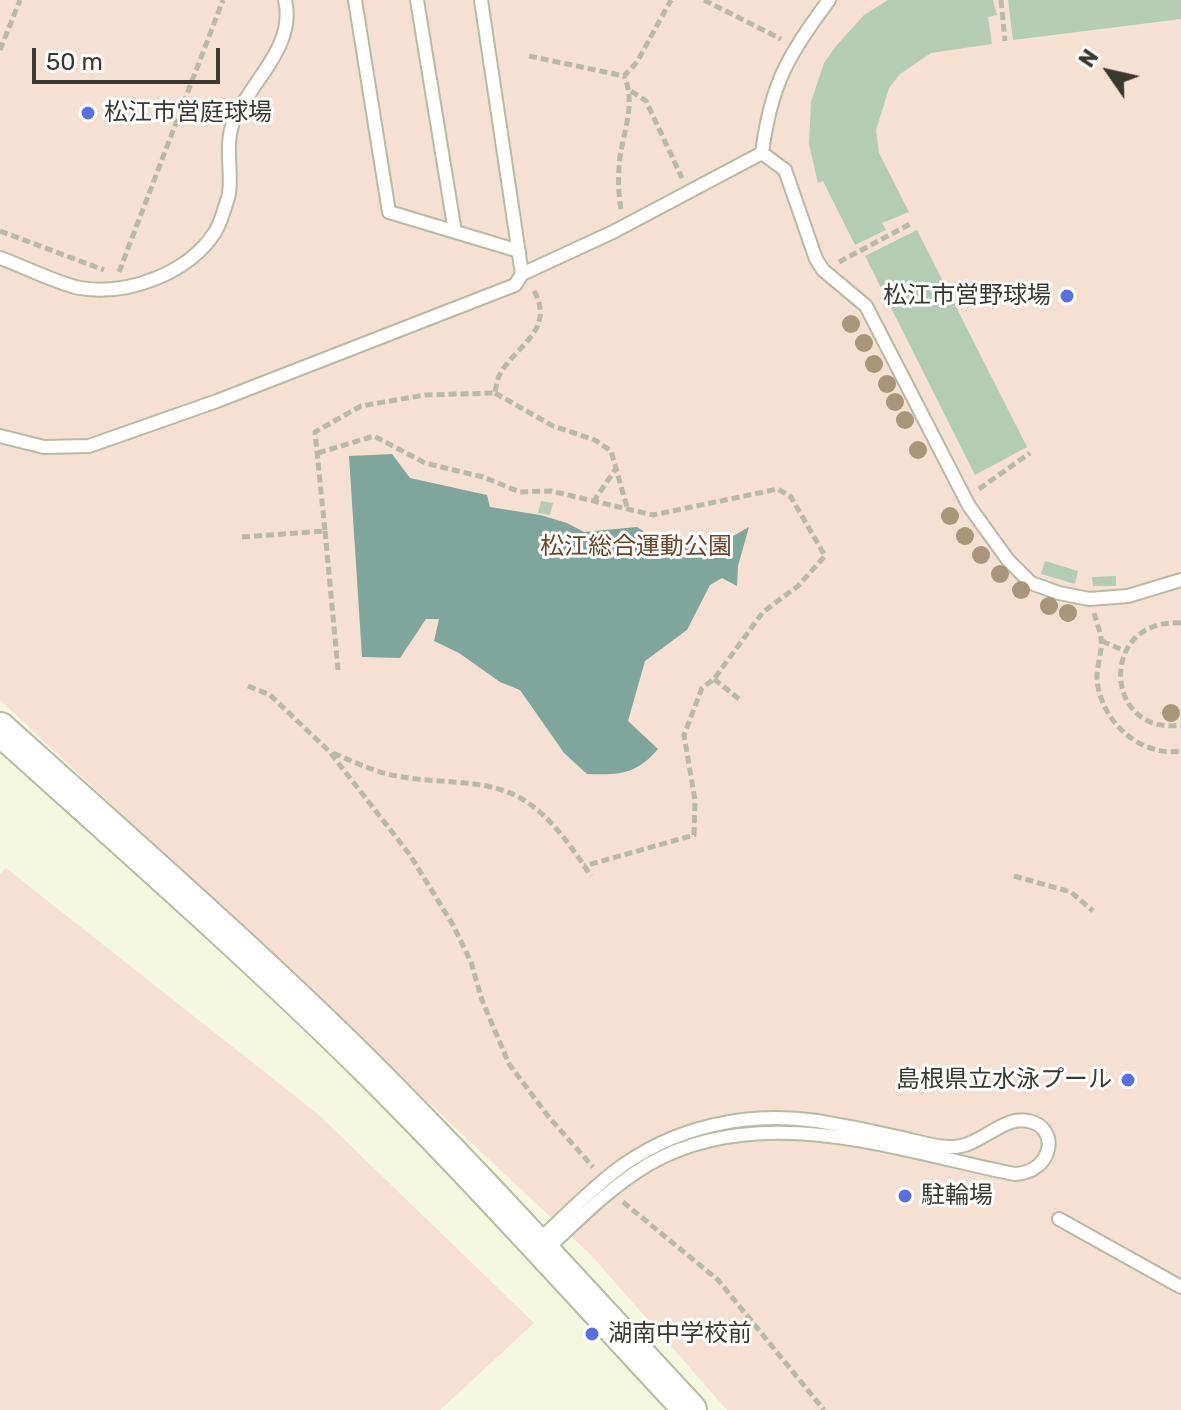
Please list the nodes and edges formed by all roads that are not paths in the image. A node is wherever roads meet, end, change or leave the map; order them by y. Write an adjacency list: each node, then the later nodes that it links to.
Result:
1 (285, 0): 9 (lane)
2 (355, 0): 7 (lane)
3 (417, 0): 7 (lane)
4 (481, 0): 8 (lane)
5 (829, 0): 6 (lane)
6 (762, 153): 10 (lane); 12 (lane)
7 (455, 232): 8 (lane)
8 (519, 251): 10 (lane)
9 (0, 258)
10 (522, 274): 11 (lane)
11 (0, 436)
12 (1181, 580)
13 (1, 732): 15 (street)
14 (1059, 1219): 16 (lane)
15 (540, 1247): 15 (lane); 17 (street)
16 (1181, 1287)
17 (690, 1410)

